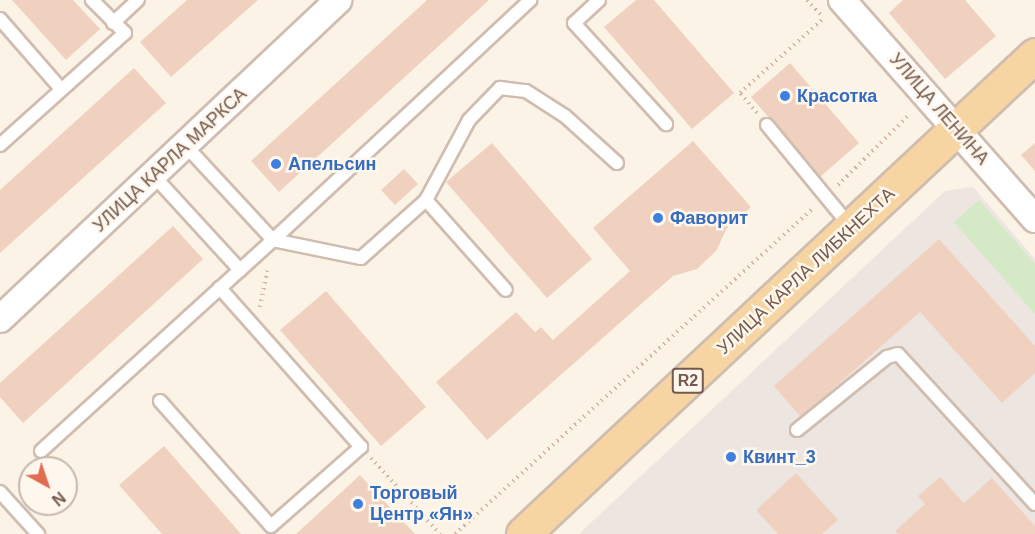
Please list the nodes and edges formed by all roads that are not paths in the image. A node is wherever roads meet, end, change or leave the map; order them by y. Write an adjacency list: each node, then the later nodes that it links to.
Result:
1 (92, 0): 8 (lane)
2 (138, 0): 8 (lane)
3 (339, 0): 15 (street, УЛИЦА КАРЛА МАРКСА)
4 (530, 0): 21 (lane)
5 (599, 0): 11 (lane)
6 (842, 0): 13 (street, УЛИЦА ЛЕНИНА)
7 (0, 19): 10 (lane)
8 (113, 22): 10 (lane)
9 (1035, 55): 13 (main road, УЛИЦА КАРЛА ЛИБКНЕХТА / R2)
10 (61, 89): 14 (lane)
11 (666, 124)
12 (767, 125): 20 (lane)
13 (958, 130): 19 (street, УЛИЦА ЛЕНИНА); 20 (main road, УЛИЦА КАРЛА ЛИБКНЕХТА / R2)
14 (0, 145)
15 (185, 145): 17 (street, УЛИЦА КАРЛА МАРКСА); 21 (lane)
16 (617, 163): 18 (lane)
17 (153, 175): 22 (lane); 25 (street, УЛИЦА КАРЛА МАРКСА)
18 (426, 200): 21 (lane); 24 (lane)
19 (1035, 219)
20 (852, 228): 32 (main road, УЛИЦА КАРЛА ЛИБКНЕХТА / R2)
21 (273, 240): 22 (lane)
22 (240, 270): 23 (lane)
23 (220, 288): 26 (lane); 28 (lane)
24 (506, 290)
25 (1, 317)
26 (160, 401)
27 (797, 430): 30 (lane)
28 (40, 451)
29 (0, 492): 31 (lane)
30 (1035, 504)
31 (38, 534)
32 (523, 534)

